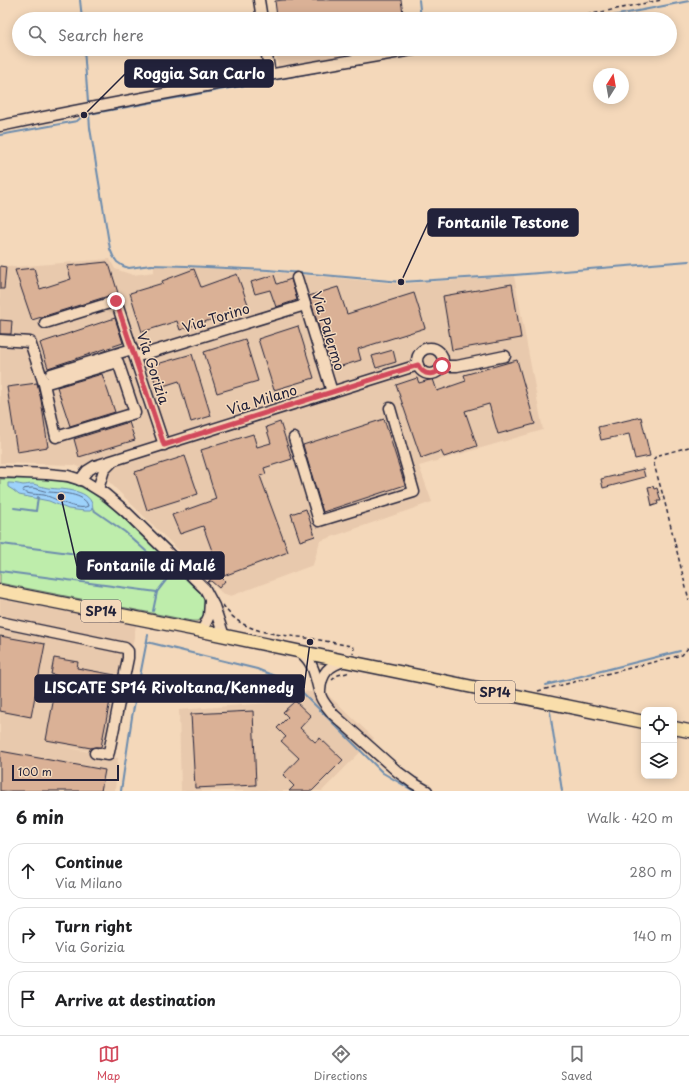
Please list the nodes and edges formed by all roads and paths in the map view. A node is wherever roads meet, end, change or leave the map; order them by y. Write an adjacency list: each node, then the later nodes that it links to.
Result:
1 (259, 0): 3 (street)
2 (661, 0): 4 (path)
3 (261, 12)
4 (602, 12)
5 (267, 56): 7 (street)
6 (378, 56): 7 (street)
7 (270, 75): 8 (street)
8 (0, 126)
9 (296, 278): 10 (street, Via Palermo)
10 (305, 305): 13 (street, Via Torino); 19 (street, Via Palermo)
11 (45, 323): 13 (street, Via Gorizia)
12 (0, 340): 18 (street)
13 (134, 353): 17 (street, Via Torino); 22 (street, Via Gorizia)
14 (505, 356): 16 (street)
15 (418, 365): 16 (street); 16 (street); 19 (street, Via Milano)
16 (442, 366)
17 (51, 374)
18 (44, 384): 18 (street)
19 (332, 392): 22 (street, Via Milano)
20 (390, 408): 21 (street)
21 (294, 438)
22 (164, 445): 24 (street, Via Milano)
23 (689, 447): 30 (path)
24 (114, 461): 26 (street, Via Milano); 27 (street)
25 (0, 470): 26 (street)
26 (80, 480): 27 (street)
27 (98, 489): 29 (street)
28 (0, 591): 33 (main road, SP14)
29 (210, 597): 33 (street); 34 (street)
30 (689, 600)
31 (223, 605): 37 (path)
32 (0, 622): 43 (street)
33 (202, 631): 34 (main road, SP14)
34 (224, 636): 36 (main road, SP14)
35 (689, 647): 38 (path)
36 (300, 652): 37 (main road, SP14); 39 (street)
37 (348, 662): 39 (path); 39 (street); 40 (main road, SP14)
38 (537, 691)
39 (320, 692): 44 (street)
40 (641, 721)
41 (677, 729): 42 (main road)
42 (689, 731)
43 (95, 753)
44 (427, 791)

